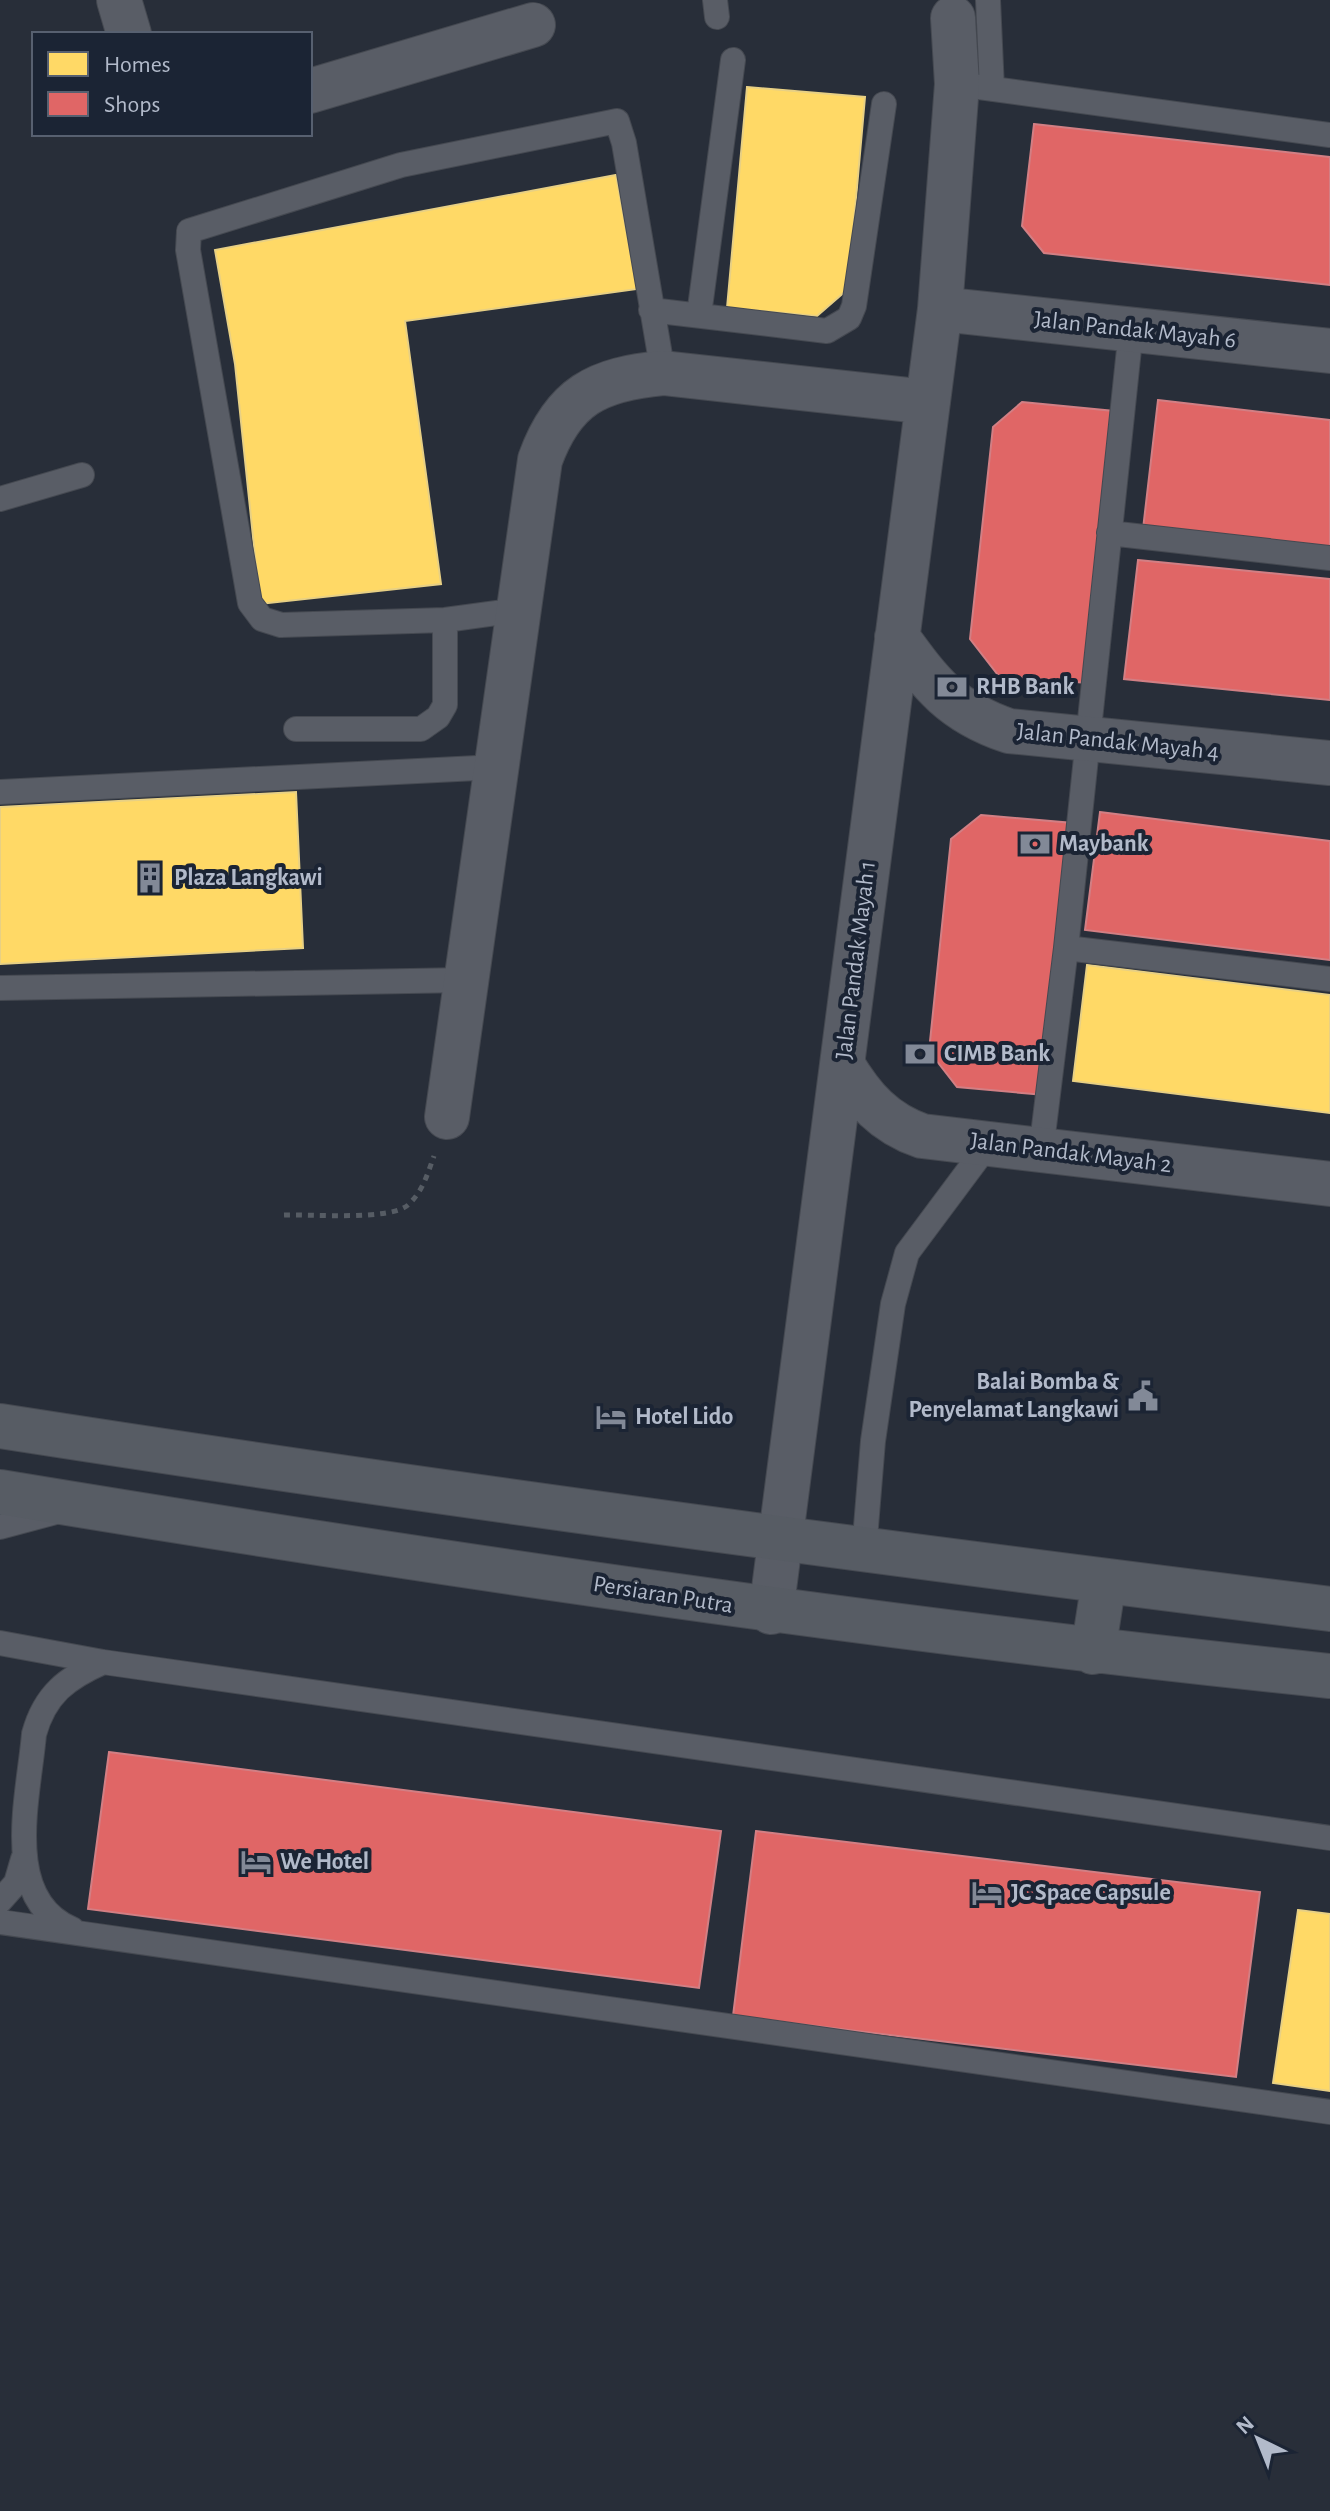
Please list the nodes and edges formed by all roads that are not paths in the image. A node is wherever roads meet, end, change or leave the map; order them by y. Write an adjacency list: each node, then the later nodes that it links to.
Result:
1 (119, 0): 4 (street)
2 (971, 9): 6 (street, Jalan Pandak Mayah 1)
3 (533, 25): 7 (street)
4 (128, 32)
5 (733, 60): 12 (lane)
6 (975, 86): 9 (lane); 10 (street, Jalan Pandak Mayah 1)
7 (312, 90)
8 (884, 104): 12 (lane)
9 (1330, 135)
10 (940, 309): 13 (street, Jalan Pandak Mayah 6); 16 (street, Jalan Pandak Mayah 1)
11 (651, 310): 12 (lane); 15 (lane); 22 (lane)
12 (699, 315)
13 (1131, 330): 14 (street, Jalan Pandak Mayah 6); 19 (lane)
14 (1330, 351)
15 (663, 373): 16 (street); 21 (street)
16 (928, 402): 23 (street, Jalan Pandak Mayah 1)
17 (82, 475): 18 (lane)
18 (0, 499)
19 (1109, 533): 20 (lane); 25 (lane)
20 (1330, 558)
21 (519, 610): 22 (lane); 27 (street)
22 (445, 620): 24 (lane)
23 (897, 637): 25 (street, Jalan Pandak Mayah 4); 33 (street, Jalan Pandak Mayah 1)
24 (296, 729)
25 (1086, 739): 26 (street, Jalan Pandak Mayah 4); 29 (lane)
26 (1330, 763)
27 (497, 767): 28 (lane); 31 (street)
28 (0, 792)
29 (1066, 948): 30 (lane); 36 (lane)
30 (1330, 979)
31 (466, 980): 32 (lane); 34 (street)
32 (0, 988)
33 (842, 1064): 35 (street, Jalan Pandak Mayah 2); 42 (street, Jalan Pandak Mayah 1)
34 (447, 1117)
35 (989, 1143): 36 (street, Jalan Pandak Mayah 2); 43 (lane)
36 (1041, 1151): 37 (street, Jalan Pandak Mayah 2)
37 (1330, 1184)
38 (0, 1426): 42 (main road)
39 (0, 1492): 40 (main road, Persiaran Putra)
40 (82, 1505): 41 (lane); 46 (main road, Persiaran Putra)
41 (0, 1527)
42 (780, 1541): 43 (main road); 46 (street, Jalan Pandak Mayah 1)
43 (864, 1551): 44 (main road)
44 (1104, 1581): 45 (main road); 48 (main road)
45 (1330, 1609)
46 (771, 1612): 48 (main road, Persiaran Putra)
47 (0, 1643): 49 (lane)
48 (1093, 1652): 50 (main road, Persiaran Putra)
49 (103, 1662): 51 (lane); 52 (lane)
50 (1330, 1676)
51 (1330, 1838)
52 (25, 1850): 53 (lane); 55 (lane)
53 (0, 1901)
54 (0, 1922): 55 (lane)
55 (85, 1934): 56 (lane)
56 (1330, 2112)

